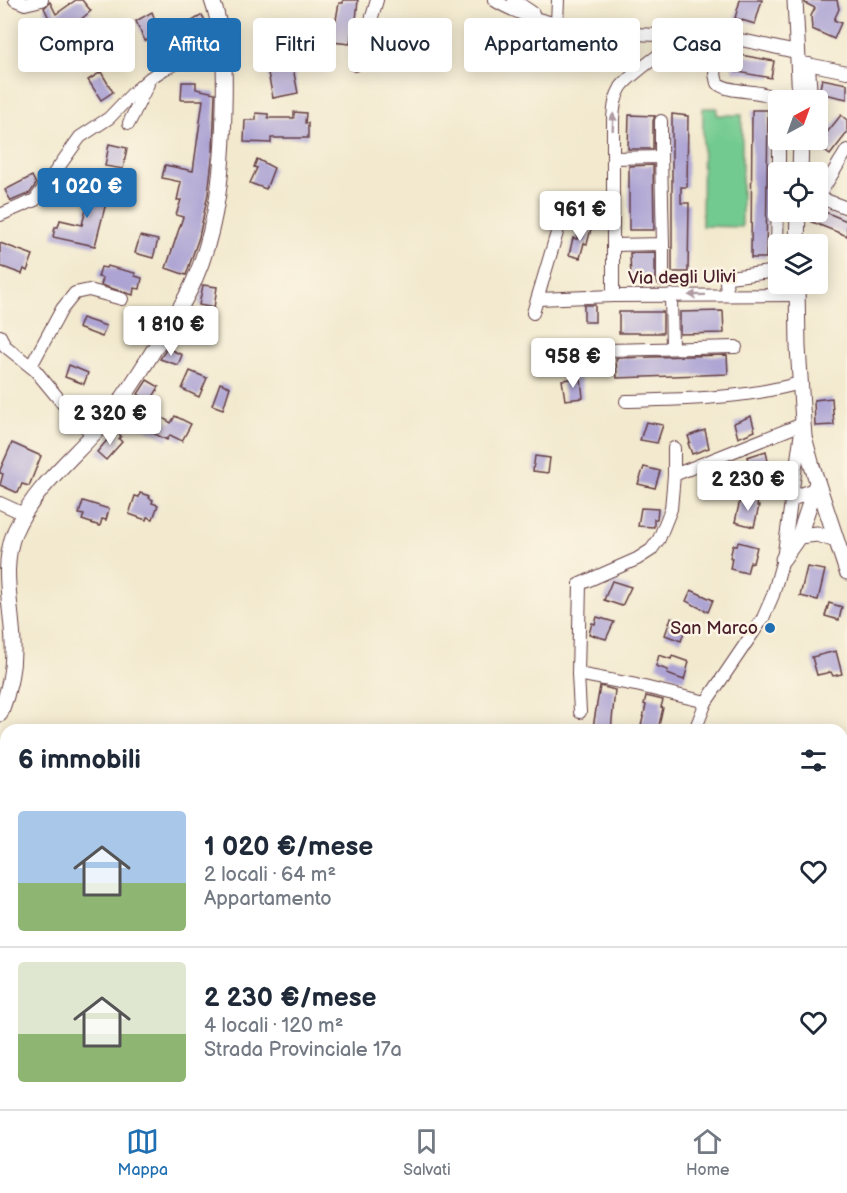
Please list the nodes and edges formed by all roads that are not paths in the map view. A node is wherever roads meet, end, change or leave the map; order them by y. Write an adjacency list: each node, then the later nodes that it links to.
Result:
1 (15, 0): 2 (street)
2 (42, 0)
3 (212, 0): 9 (main road)
4 (377, 0): 10 (street)
5 (494, 0): 11 (street)
6 (514, 0): 12 (street)
7 (558, 0): 13 (street)
8 (795, 0): 16 (main road)
9 (218, 18)
10 (372, 18)
11 (536, 18)
12 (539, 18)
13 (557, 18)
14 (743, 44): 16 (street)
15 (652, 61): 29 (street, Via degli Ulivi, one-way to 15)
16 (803, 63): 20 (street); 22 (main road); 23 (street)
17 (160, 72): 21 (street)
18 (225, 72): 55 (main road)
19 (715, 72): 24 (street)
20 (847, 72)
21 (156, 74): 26 (street); 33 (street)
22 (801, 90)
23 (809, 90)
24 (768, 96)
25 (661, 121): 28 (street)
26 (129, 123)
27 (847, 150): 30 (street)
28 (661, 157): 29 (street); 36 (street)
29 (613, 158): 37 (street, Via degli Ulivi)
30 (828, 181)
31 (828, 201): 32 (street)
32 (847, 208)
33 (0, 215)
34 (778, 222): 42 (street)
35 (559, 226): 45 (street)
36 (663, 244): 37 (street); 38 (street)
37 (613, 245): 43 (street, Via degli Ulivi)
38 (663, 280)
39 (768, 291): 42 (street, Via degli Ulivi)
40 (797, 294): 52 (main road)
41 (671, 295): 42 (street, Via degli Ulivi, one-way to 41); 43 (street, Via degli Ulivi); 49 (street)
42 (727, 295)
43 (613, 296): 45 (street)
44 (122, 299): 51 (street)
45 (538, 299): 46 (street)
46 (534, 314)
47 (0, 336): 51 (street)
48 (736, 347): 49 (street)
49 (672, 348): 50 (street)
50 (609, 350)
51 (31, 366): 55 (street)
52 (800, 383): 53 (street); 54 (main road)
53 (626, 401)
54 (802, 424): 57 (street); 58 (main road); 59 (street)
55 (93, 435): 61 (main road)
56 (674, 448): 57 (street)
57 (674, 475): 66 (street)
58 (818, 490): 59 (main road); 62 (main road); 63 (main road)
59 (792, 498): 64 (street)
60 (0, 503): 61 (street)
61 (24, 514): 69 (main road)
62 (799, 536): 63 (main road); 64 (main road)
63 (837, 540): 65 (main road)
64 (783, 559): 67 (street)
65 (847, 572)
66 (578, 674): 67 (street); 68 (street)
67 (706, 702): 70 (street)
68 (580, 712)
69 (0, 714)
70 (697, 724)

